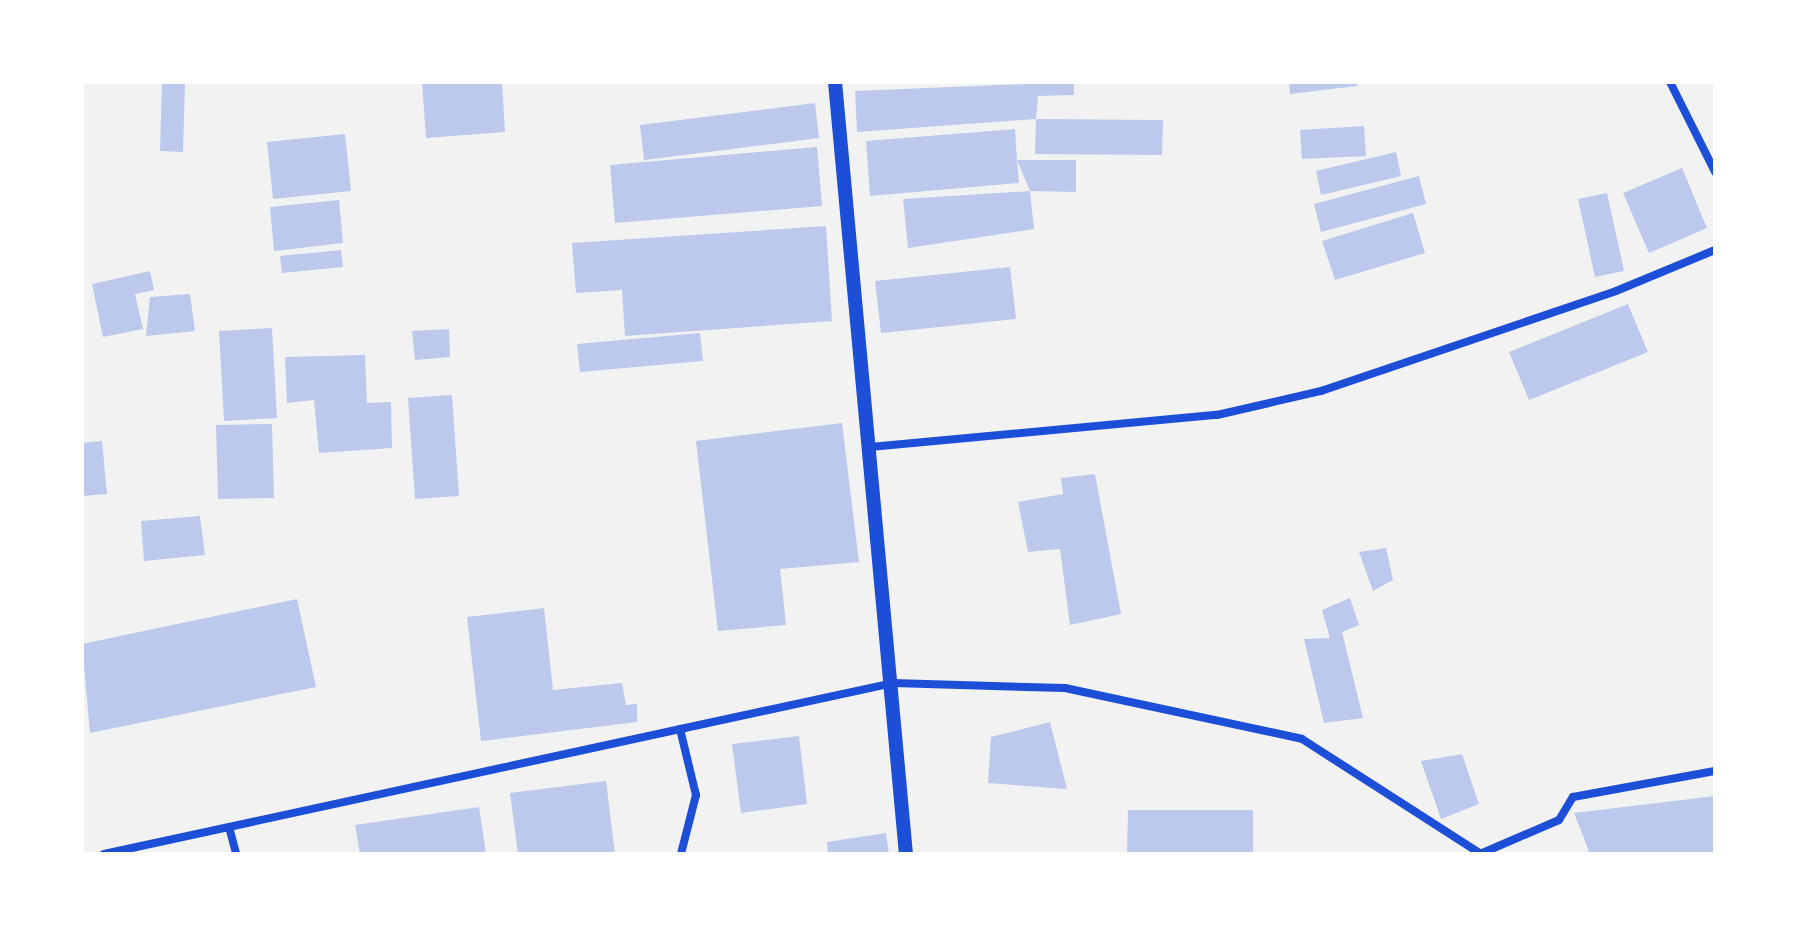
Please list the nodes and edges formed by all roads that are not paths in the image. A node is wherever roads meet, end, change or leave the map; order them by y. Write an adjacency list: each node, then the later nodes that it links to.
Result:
1 (835, 82): 5 (street)
2 (1670, 82): 3 (street)
3 (1715, 172)
4 (1715, 250): 5 (street)
5 (870, 447): 6 (street)
6 (893, 683): 7 (street); 13 (street); 14 (street)
7 (680, 729): 9 (street); 12 (street)
8 (1715, 771): 14 (street)
9 (229, 827): 10 (street); 11 (street)
10 (104, 854)
11 (236, 854)
12 (681, 854)
13 (906, 854)
14 (1481, 854)

